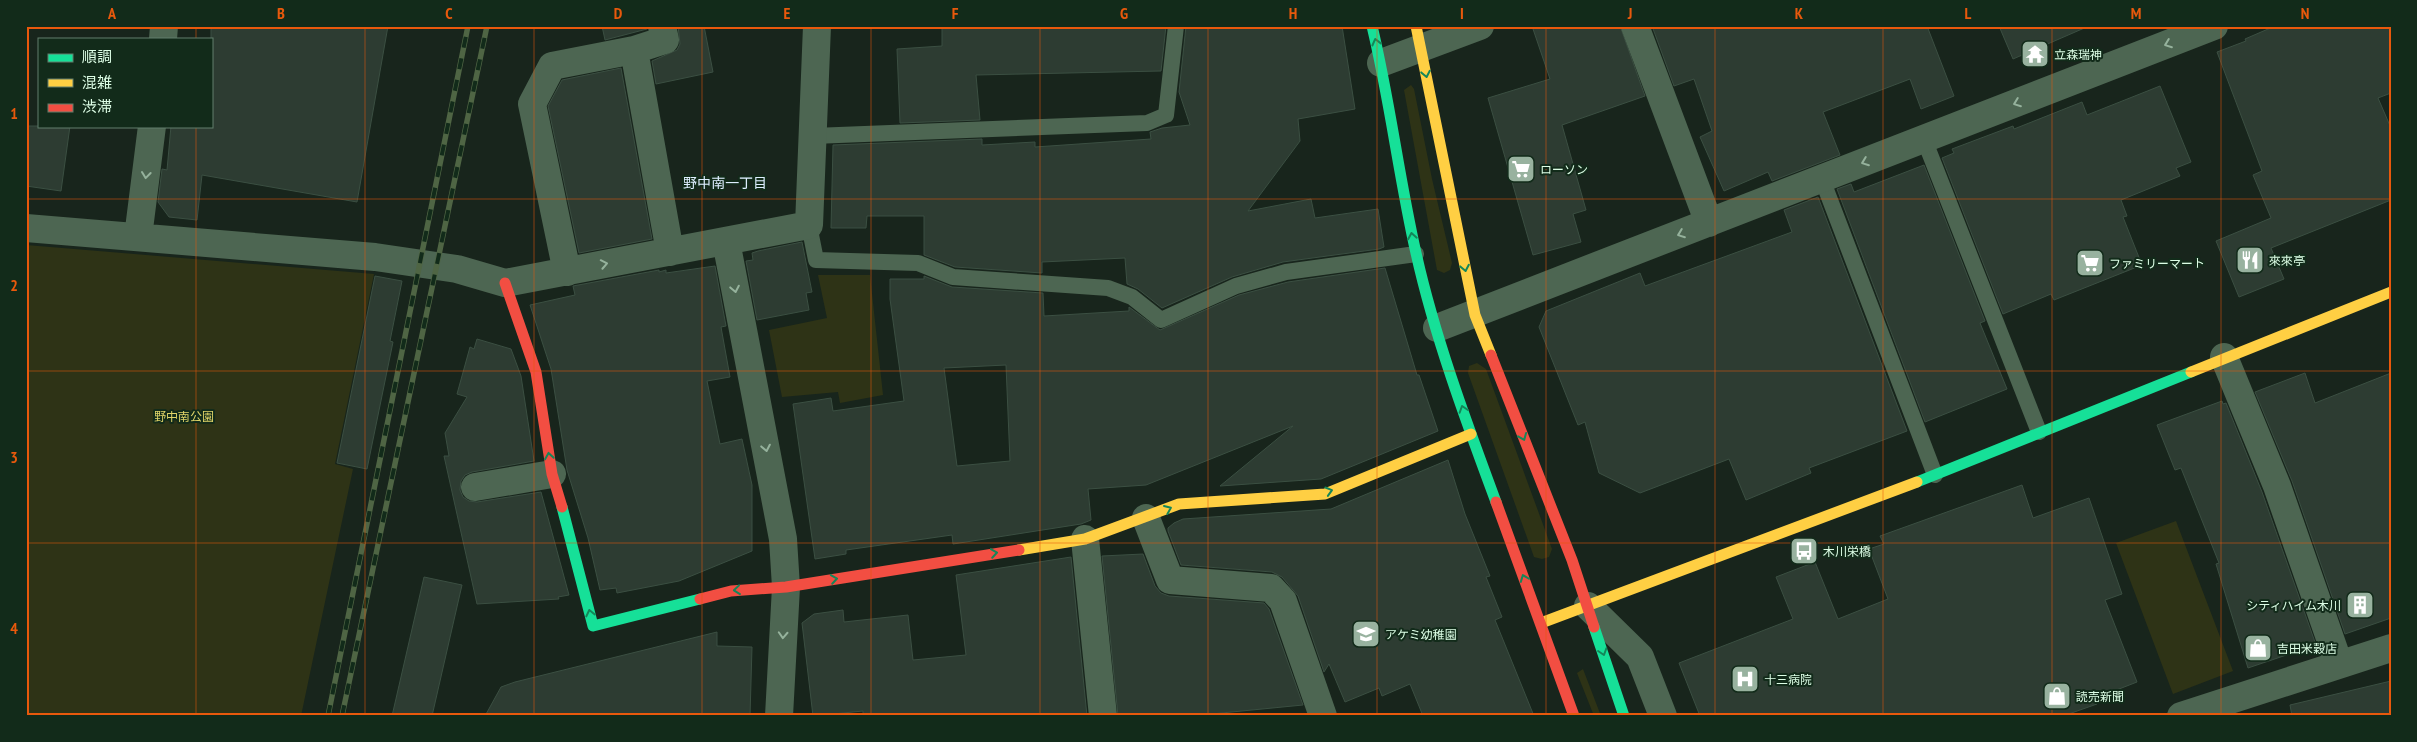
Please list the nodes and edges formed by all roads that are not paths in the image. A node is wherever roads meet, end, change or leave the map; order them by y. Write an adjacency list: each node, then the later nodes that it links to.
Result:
1 (662, 26): 9 (street)
2 (817, 26): 12 (street)
3 (1176, 26): 12 (lane)
4 (1372, 26): 10 (street, one-way to 4)
5 (1480, 26): 8 (street)
6 (1635, 26): 15 (street)
7 (2214, 26): 13 (street, one-way to 13)
8 (1419, 36): 10 (street); 25 (street, one-way to 25)
9 (634, 50): 20 (street); 22 (street)
10 (1381, 63): 21 (street, one-way to 10)
11 (152, 128): 18 (street, one-way to 18)
12 (813, 136): 16 (street)
13 (1924, 139): 14 (street, one-way to 14); 28 (lane)
14 (1822, 179): 15 (street); 31 (lane)
15 (1709, 223): 25 (street, one-way to 25)
16 (809, 225): 19 (street); 21 (lane)
17 (26, 228): 18 (street)
18 (138, 237): 23 (street)
19 (726, 241): 20 (street); 35 (street, one-way to 35)
20 (670, 252): 22 (street, one-way to 20)
21 (1416, 254): 26 (street)
22 (567, 272): 23 (street)
23 (505, 283): 30 (street, one-way to 23)
24 (2391, 292): 27 (street)
25 (1475, 315): 26 (street); 36 (street, one-way to 36)
26 (1438, 328): 29 (street, one-way to 26)
27 (2224, 357): 28 (street); 39 (street)
28 (2039, 432): 31 (street)
29 (1471, 434): 33 (street, one-way to 29); 37 (street, one-way to 29)
30 (552, 474): 32 (street); 35 (street, one-way to 30)
31 (1935, 475): 36 (street)
32 (475, 487)
33 (1146, 518): 34 (street); 41 (street)
34 (1085, 539): 35 (street, one-way to 34); 43 (street)
35 (786, 587): 42 (street, one-way to 42)
36 (1588, 606): 37 (street); 45 (street, one-way to 45); 46 (street)
37 (1541, 624): 44 (street)
38 (2391, 648): 39 (street)
39 (2339, 664): 40 (street)
40 (2228, 708): 47 (street)
41 (1317, 715)
42 (779, 716)
43 (1103, 716)
44 (1574, 716)
45 (1624, 716)
46 (1664, 716)
47 (2181, 716)

